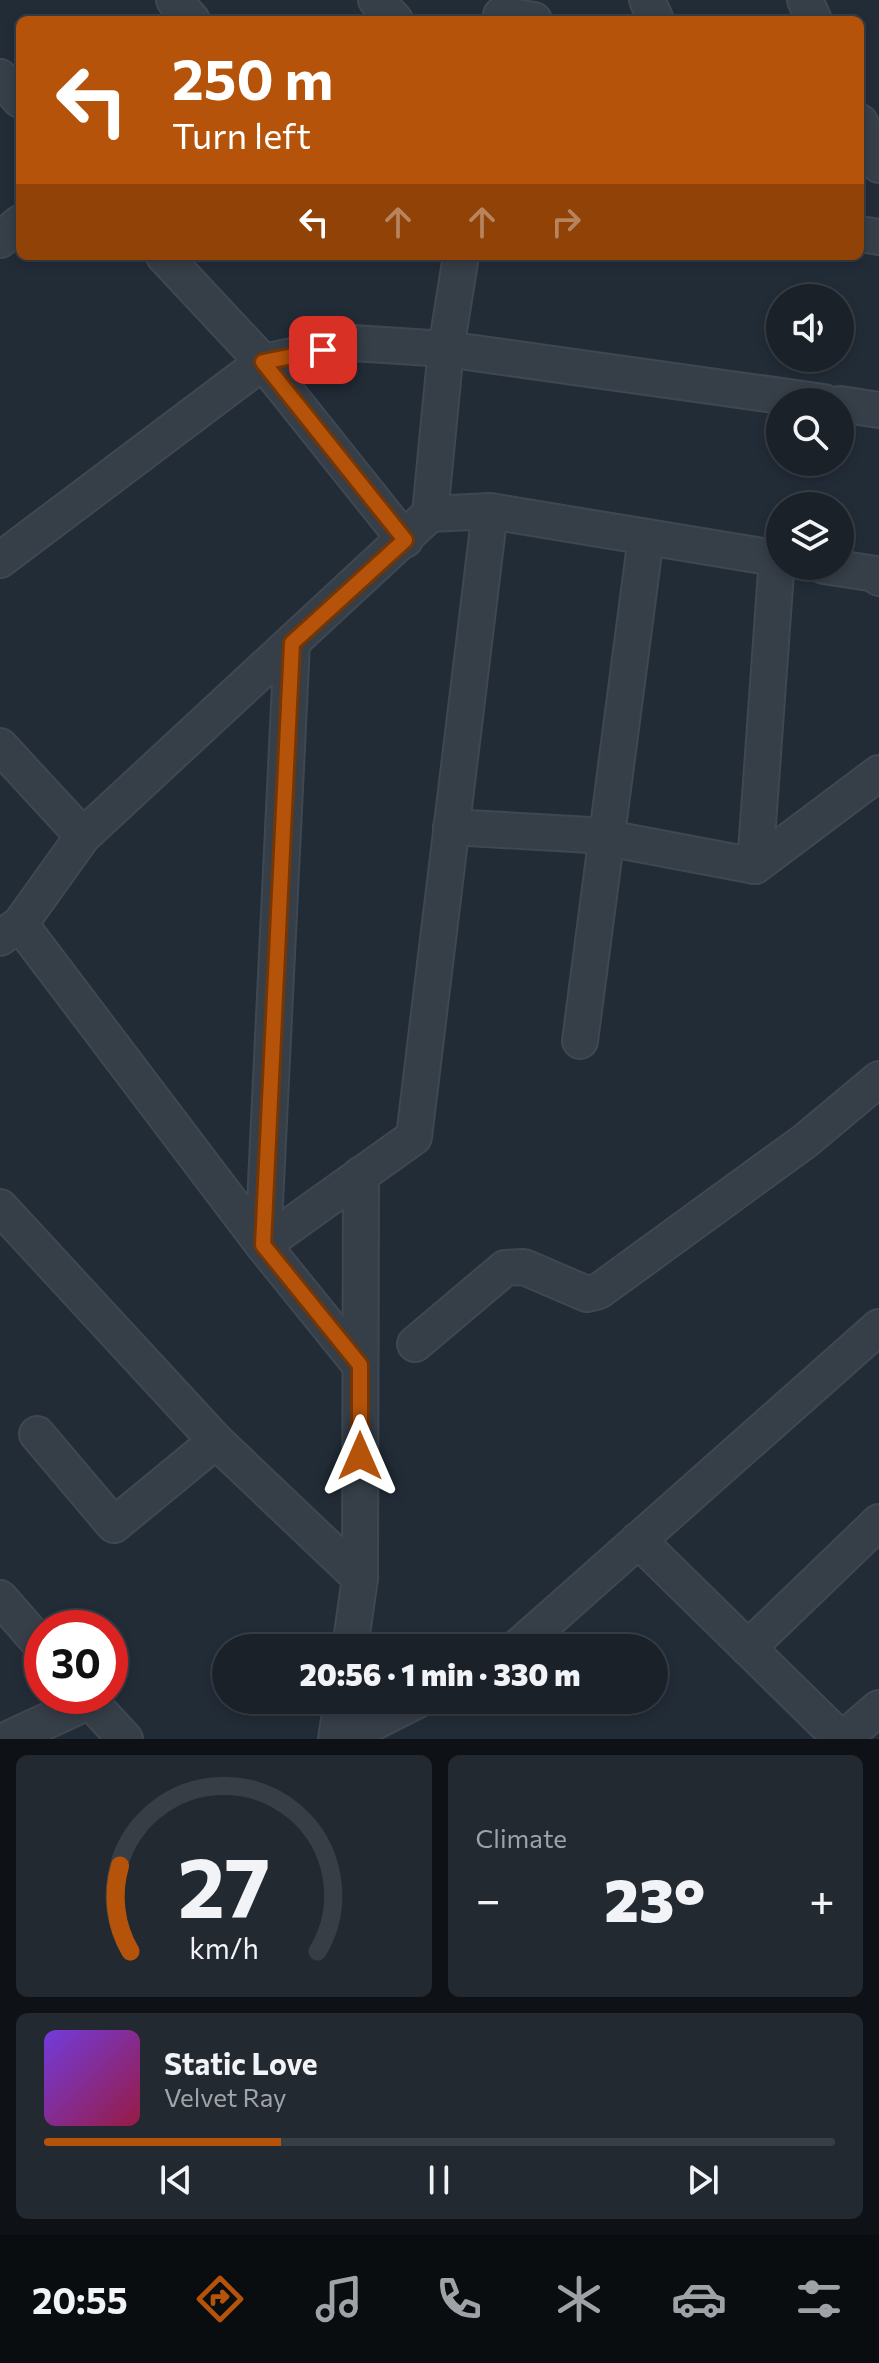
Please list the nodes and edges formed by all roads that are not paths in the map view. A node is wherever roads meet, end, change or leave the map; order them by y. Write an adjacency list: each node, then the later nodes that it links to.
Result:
1 (174, 0): 3 (street)
2 (376, 0): 4 (street)
3 (188, 16)
4 (391, 16)
5 (0, 77): 6 (street)
6 (16, 95)
7 (864, 131): 8 (street)
8 (879, 165)
9 (16, 226): 10 (street)
10 (0, 240)
11 (168, 260): 14 (street)
12 (460, 260): 13 (street)
13 (446, 349): 14 (street); 15 (street); 19 (street)
14 (263, 362): 21 (street); 23 (street)
15 (766, 394)
16 (854, 406): 17 (street)
17 (879, 410)
18 (490, 511): 19 (street); 20 (street); 30 (street)
19 (430, 514): 21 (street)
20 (646, 537): 22 (street); 32 (street)
21 (405, 540): 27 (street)
22 (766, 557)
23 (0, 560)
24 (854, 571): 25 (street)
25 (879, 578)
26 (776, 580): 33 (street)
27 (292, 643): 31 (street); 39 (street)
28 (0, 746): 31 (street)
29 (879, 773): 33 (street)
30 (451, 827): 32 (street); 37 (street)
31 (83, 836): 34 (street)
32 (607, 836): 33 (street); 35 (street)
33 (755, 866)
34 (10, 931): 39 (street)
35 (580, 1041)
36 (879, 1079): 41 (street)
37 (361, 1174): 39 (street); 42 (street)
38 (0, 1207): 44 (street)
39 (263, 1245): 42 (street)
40 (879, 1327): 46 (street)
41 (415, 1344)
42 (360, 1365): 47 (street)
43 (37, 1434): 44 (street)
44 (216, 1441): 47 (street)
45 (879, 1522): 52 (street)
46 (638, 1540): 51 (street); 52 (street)
47 (360, 1578): 50 (street)
48 (0, 1598): 49 (street)
49 (24, 1625)
50 (352, 1634)
51 (533, 1634)
52 (748, 1648): 61 (street)
53 (879, 1708): 61 (street)
54 (57, 1714): 58 (street)
55 (102, 1714): 59 (street)
56 (341, 1714): 60 (street)
57 (390, 1714): 60 (street)
58 (8, 1739)
59 (125, 1739)
60 (339, 1739)
61 (842, 1739)

